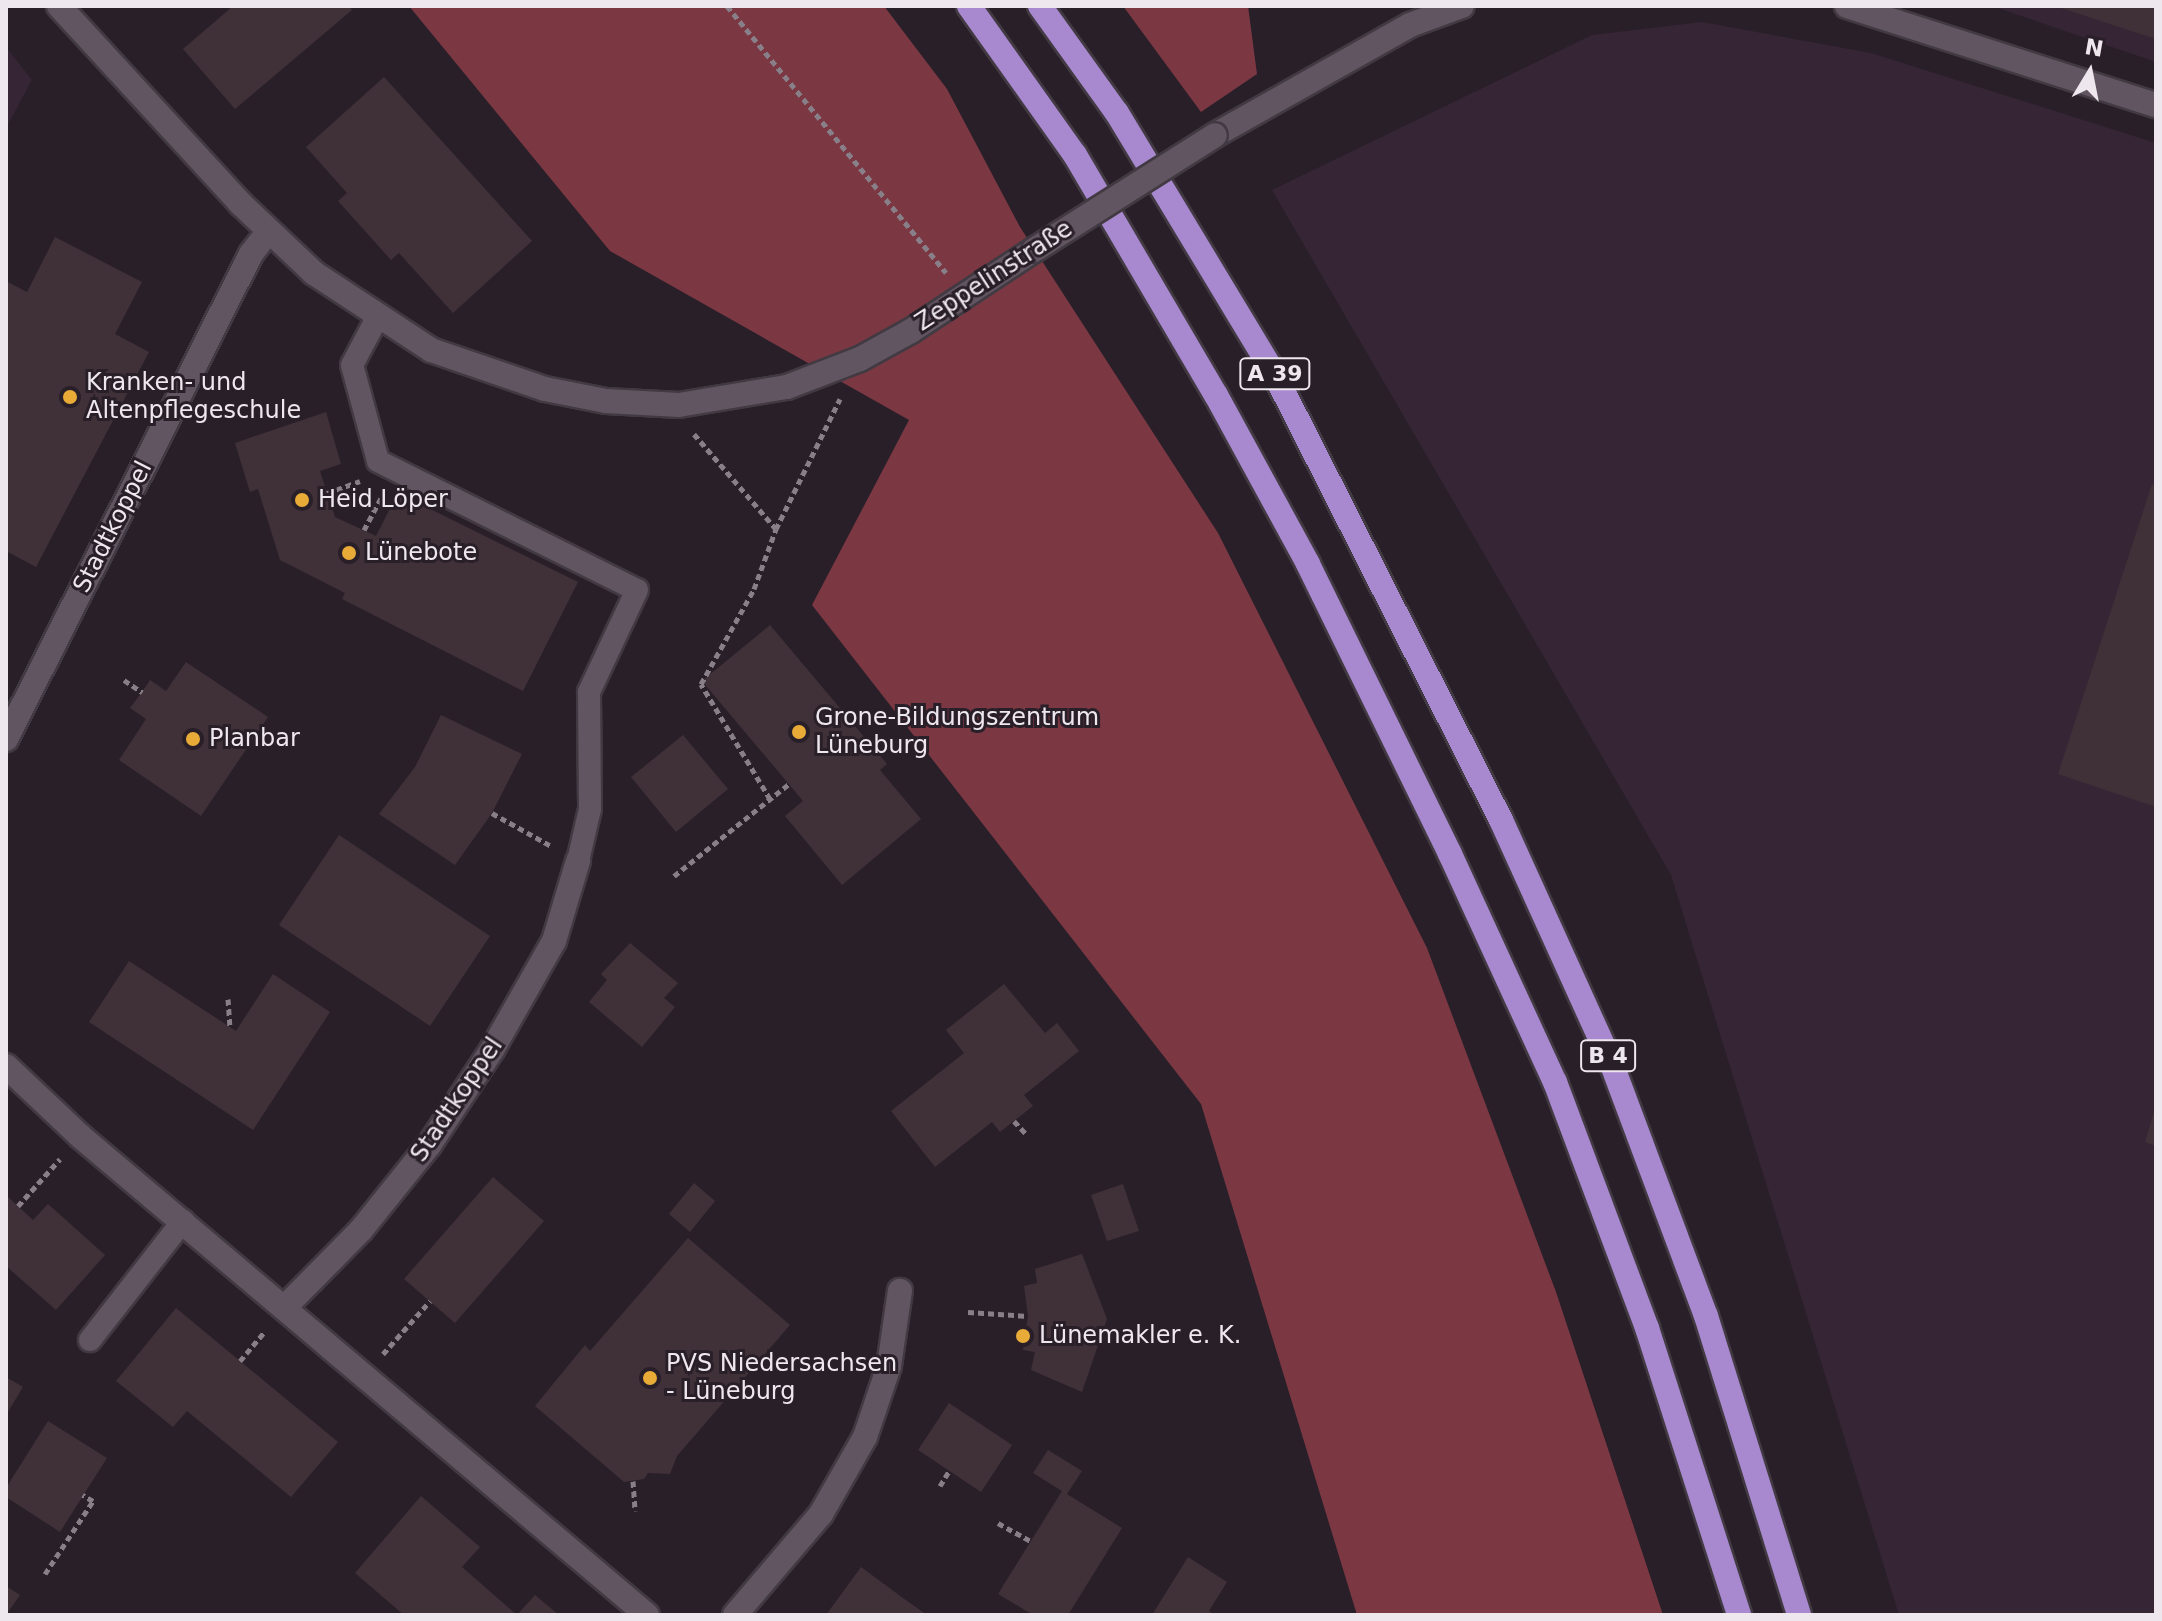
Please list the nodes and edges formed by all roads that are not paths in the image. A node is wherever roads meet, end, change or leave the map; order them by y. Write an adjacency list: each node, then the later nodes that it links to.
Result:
1 (59, 6): 7 (street)
2 (969, 6): 19 (highway, B 4)
3 (1040, 6): 9 (highway, A 39)
4 (1462, 6): 8 (street, Zeppelinstraße, bridge)
5 (1847, 6): 6 (street)
6 (2156, 105)
7 (268, 232): 8 (street); 10 (street, Stadtkoppel)
8 (377, 318): 11 (lane)
9 (1353, 522): 20 (highway, B 4)
10 (6, 739)
11 (578, 861): 15 (street, Stadtkoppel)
12 (6, 1066): 13 (street)
13 (183, 1221): 15 (street); 16 (lane)
14 (900, 1291): 18 (street)
15 (285, 1307): 17 (street)
16 (90, 1340)
17 (647, 1615)
18 (735, 1615)
19 (1739, 1615)
20 (1799, 1615)

